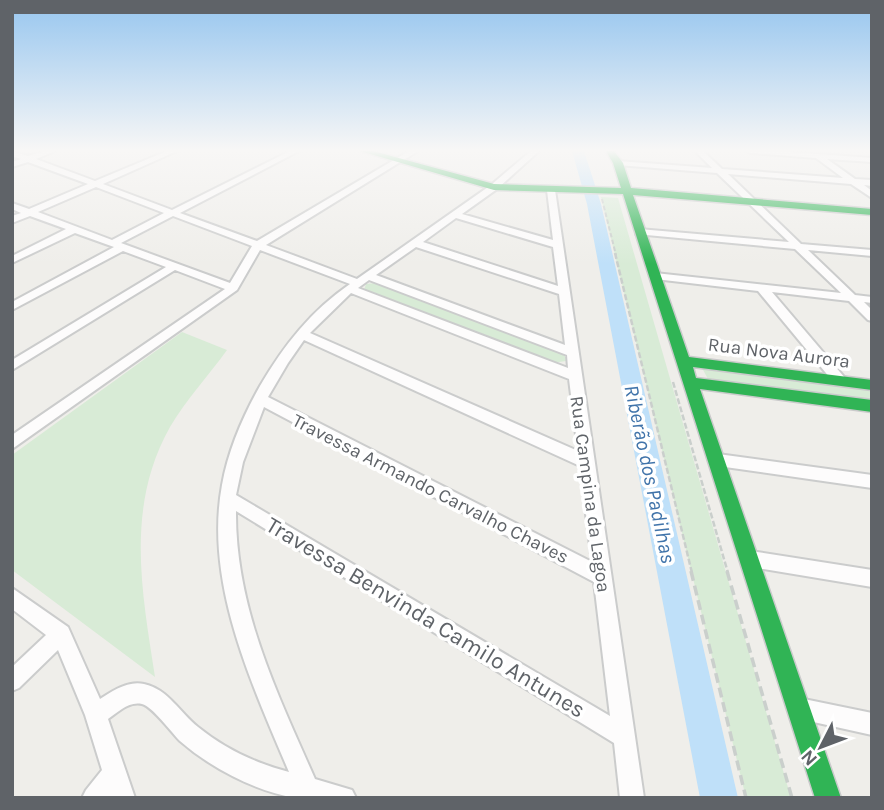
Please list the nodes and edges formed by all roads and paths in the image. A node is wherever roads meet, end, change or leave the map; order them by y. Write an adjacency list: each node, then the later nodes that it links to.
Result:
1 (83, 189): 14 (street)
2 (107, 189): 15 (street)
3 (218, 189): 15 (street)
4 (351, 189): 23 (street)
5 (491, 189): 17 (street)
6 (528, 189): 9 (main road)
7 (630, 189): 11 (main road)
8 (737, 189): 12 (street)
9 (551, 190): 10 (main road); 24 (street, Rua Campina da Lagoa)
10 (609, 194): 11 (main road); 69 (path)
11 (633, 194): 12 (main road); 20 (main road)
12 (751, 202): 16 (main road); 25 (street)
13 (12, 206): 14 (street)
14 (30, 212): 18 (street); 19 (street)
15 (170, 212): 22 (street); 23 (street)
16 (872, 212)
17 (455, 215): 21 (street); 24 (street)
18 (12, 220)
19 (74, 229): 22 (street); 27 (street)
20 (639, 232): 25 (street); 29 (main road)
21 (415, 243): 30 (street); 33 (street)
22 (117, 245): 28 (street); 36 (street)
23 (258, 245): 30 (street); 31 (street)
24 (558, 245): 33 (street, Rua Campina da Lagoa)
25 (797, 246): 26 (street); 34 (street)
26 (872, 253)
27 (12, 260)
28 (174, 266): 31 (street); 40 (street)
29 (655, 276): 32 (street); 41 (main road)
30 (359, 283): 38 (street); 39 (street); 42 (street)
31 (233, 288): 48 (street)
32 (762, 288): 34 (street); 43 (street)
33 (564, 292): 39 (street, Rua Campina da Lagoa)
34 (851, 298): 35 (street); 37 (street)
35 (872, 300)
36 (12, 307)
37 (872, 317)
38 (301, 334): 46 (street); 50 (street)
39 (572, 352): 42 (street, Rua Campina da Lagoa)
40 (12, 366)
41 (676, 366): 43 (main road, Rua Nova Aurora); 44 (main road); 70 (path)
42 (575, 376): 50 (street, Rua Campina da Lagoa)
43 (840, 381): 45 (main road, Rua Nova Aurora)
44 (690, 382): 47 (main road); 49 (main road)
45 (872, 385)
46 (260, 400): 52 (street); 54 (street, Travessa Armando Carvalho Chaves)
47 (872, 406)
48 (12, 443)
49 (718, 460): 51 (street); 53 (main road)
50 (587, 462): 54 (street, Rua Campina da Lagoa)
51 (872, 482)
52 (228, 498): 62 (street, Travessa Benvinda Camilo Antunes); 64 (street)
53 (751, 559): 55 (street); 59 (main road)
54 (602, 577): 62 (street, Rua Campina da Lagoa)
55 (872, 579)
56 (12, 597): 57 (street)
57 (61, 634): 58 (street); 60 (street)
58 (12, 681)
59 (799, 709): 61 (street); 71 (main road)
60 (96, 715): 63 (street); 64 (street)
61 (872, 724)
62 (623, 736): 68 (street, Rua Campina da Lagoa)
63 (116, 771): 65 (street); 66 (street)
64 (307, 788): 67 (street)
65 (94, 798)
66 (123, 798)
67 (344, 798)
68 (632, 798)
69 (746, 798)
70 (792, 798)
71 (828, 798)

